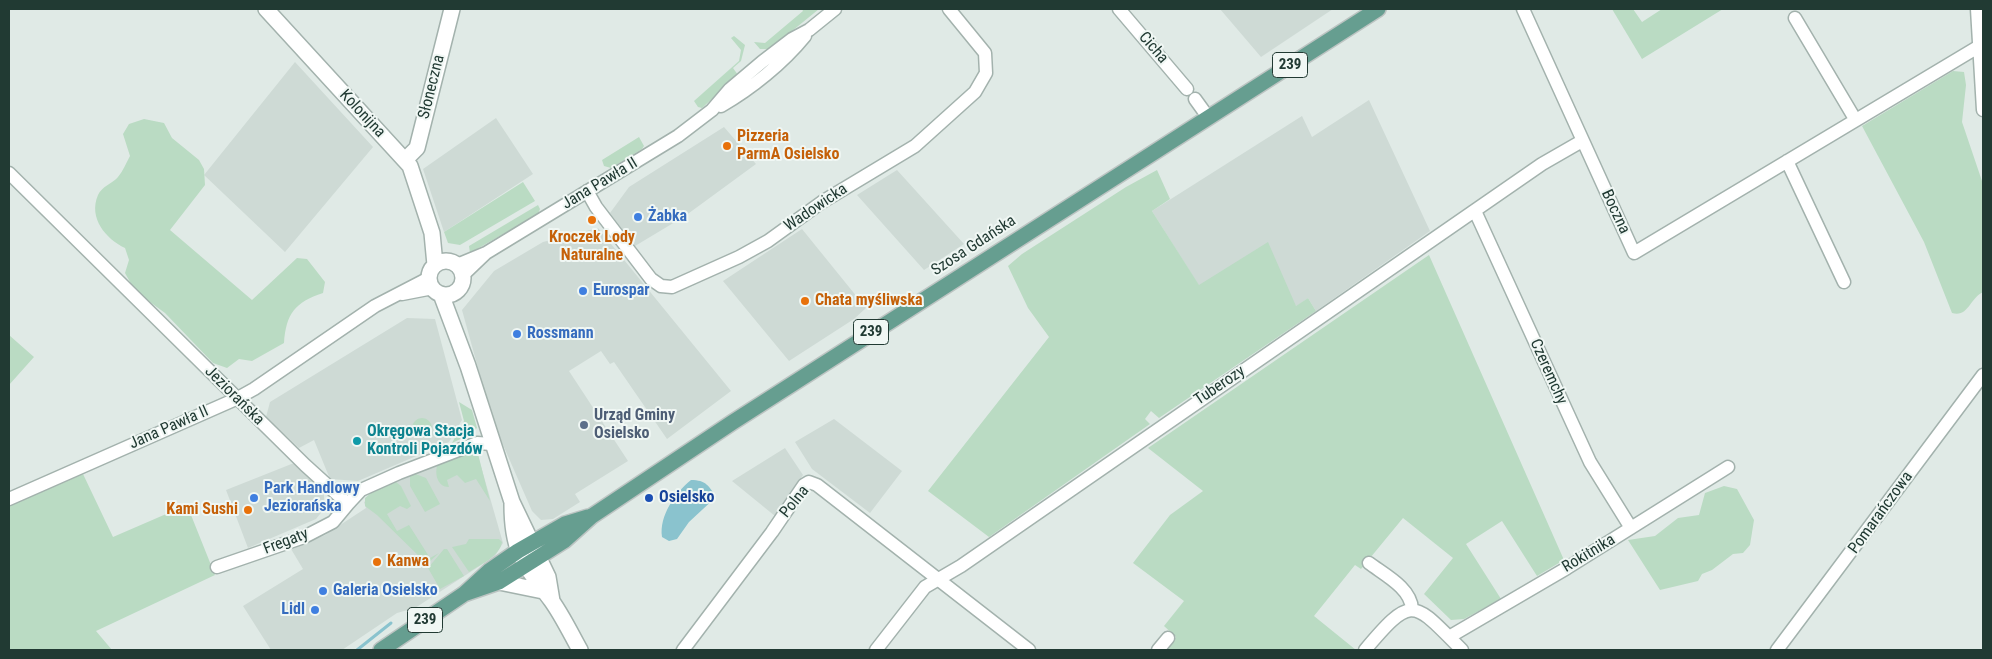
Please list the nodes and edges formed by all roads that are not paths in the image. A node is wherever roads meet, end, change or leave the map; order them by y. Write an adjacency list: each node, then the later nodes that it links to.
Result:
1 (266, 9): 15 (street, Kolonijna)
2 (452, 9): 15 (street, Słoneczna)
3 (835, 9): 18 (street, Jana Pawła II)
4 (949, 9): 18 (street, Wadowicka)
5 (1119, 9): 12 (street, Cicha)
6 (1378, 9): 12 (main road, Szosa Gdańska / 239)
7 (1523, 9): 14 (street, Boczna)
8 (1977, 9): 10 (street)
9 (1795, 18): 13 (street)
10 (1981, 44): 11 (street); 13 (street, Boczna)
11 (1983, 110)
12 (1208, 117): 30 (main road, Szosa Gdańska / 239)
13 (1855, 119): 16 (street, Boczna)
14 (1582, 141): 16 (street, Boczna); 19 (street, Tuberozy)
15 (405, 160): 20 (street, Kolonijna)
16 (1787, 161): 21 (street)
17 (9, 173): 23 (street, Jeziorańska)
18 (587, 191): 20 (street, Jana Pawła II)
19 (1475, 211): 29 (street, Czeremchy); 35 (street, Tuberozy)
20 (445, 277): 23 (street, Jana Pawła II); 24 (street, Kolonijna)
21 (1844, 282)
22 (1983, 375): 50 (street, Pomarańczowa)
23 (236, 398): 26 (street, Jana Pawła II); 28 (street, Jeziorańska)
24 (492, 444): 27 (street, Kolonijna); 28 (street)
25 (1728, 467): 29 (street, Rokitnika)
26 (9, 499)
27 (512, 502): 30 (street, Kolonijna); 31 (street, Kolonijna)
28 (348, 504): 34 (street, Fregaty)
29 (1631, 528): 40 (street, Rokitnika)
30 (536, 550): 31 (main road, Szosa Gdańska / 239); 33 (main road, Szosa Gdańska / 239); 38 (street, Kolonijna)
31 (518, 551): 33 (street, Kolonijna); 37 (main road, Szosa Gdańska / 239)
32 (1369, 562): 39 (street)
33 (526, 565): 36 (main road, Szosa Gdańska / 239); 38 (street, Kolonijna)
34 (217, 567)
35 (939, 579): 44 (street, Polna); 45 (street, Tuberozy); 46 (street)
36 (499, 582): 37 (main road, Szosa Gdańska / 239); 38 (street)
37 (464, 594): 42 (main road, Szosa Gdańska / 239)
38 (547, 596): 43 (street, Kolonijna)
39 (1407, 610): 40 (street); 48 (street)
40 (1449, 637): 49 (street)
41 (1168, 638): 47 (street)
42 (380, 650)
43 (580, 650)
44 (683, 650)
45 (876, 650)
46 (1029, 650)
47 (1158, 650)
48 (1365, 650)
49 (1462, 650)
50 (1777, 650)

